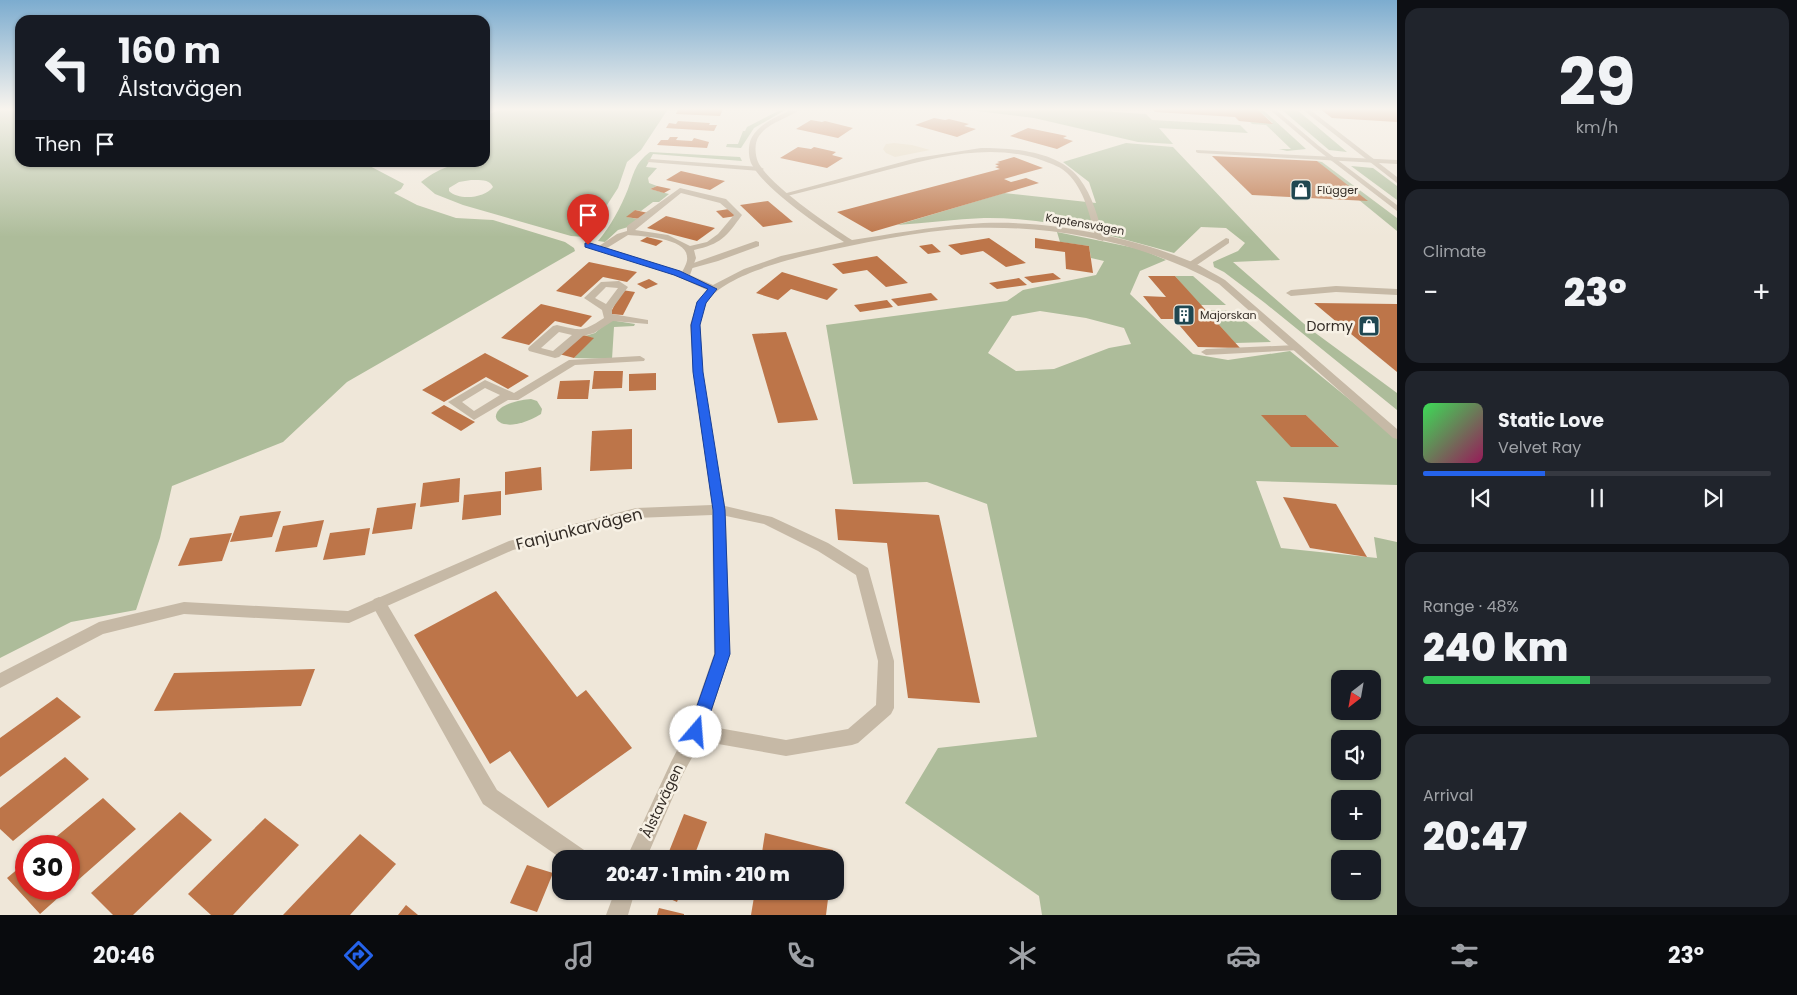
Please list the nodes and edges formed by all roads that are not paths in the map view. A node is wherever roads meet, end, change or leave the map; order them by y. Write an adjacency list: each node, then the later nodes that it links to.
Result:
1 (753, 152): 11 (street)
2 (960, 152): 13 (street)
3 (1016, 152): 16 (street)
4 (1211, 152): 7 (street)
5 (1324, 152): 7 (street)
6 (1358, 152): 9 (street)
7 (1332, 158): 9 (street); 14 (street)
8 (650, 161): 11 (street)
9 (1370, 161): 10 (street); 12 (street)
10 (1397, 162)
11 (760, 169): 13 (street)
12 (1397, 181)
13 (787, 194): 17 (street)
14 (1397, 209)
15 (632, 232): 21 (street); 22 (street); 22 (street)
16 (1100, 239): 17 (street, Kaptensvägen); 23 (street, Kaptensvägen)
17 (850, 242): 26 (street, Kaptensvägen)
18 (1226, 242): 23 (street)
19 (756, 244): 24 (street)
20 (588, 245): 21 (street)
21 (600, 249): 25 (street)
22 (689, 249): 24 (street)
23 (1191, 265): 31 (street, Kaptensvägen)
24 (689, 266): 25 (street)
25 (685, 277): 26 (street)
26 (713, 289): 38 (street, Ålstavägen)
27 (1397, 292): 28 (street)
28 (1291, 293)
29 (644, 322): 30 (street)
30 (579, 334): 33 (street); 33 (street)
31 (1296, 348): 32 (street); 37 (street, Kaptensvägen)
32 (1206, 352)
33 (555, 355): 35 (street)
34 (640, 359): 35 (street)
35 (573, 362): 36 (street)
36 (508, 395)
37 (1397, 435)
38 (719, 510): 39 (street, Fanjunkarvägen); 41 (street, Ålstavägen); 41 (street, Fanjunkarvägen)
39 (379, 603): 40 (street, Fanjunkarvägen); 42 (street)
40 (0, 681)
41 (696, 732): 43 (street, Ålstavägen)
42 (567, 850)
43 (640, 850)
44 (622, 900): 45 (street)
45 (617, 915)

